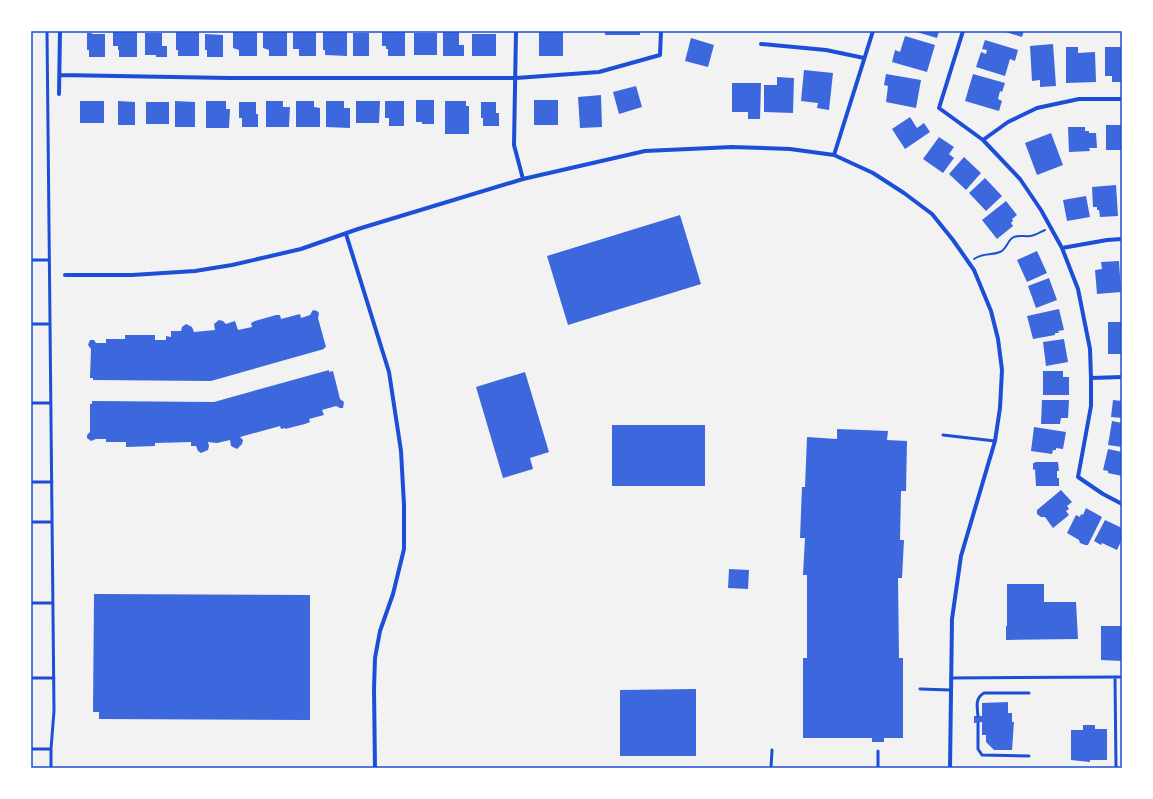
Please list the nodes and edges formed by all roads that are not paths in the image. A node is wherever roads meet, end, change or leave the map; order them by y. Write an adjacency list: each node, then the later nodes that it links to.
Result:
1 (47, 31): 20 (lane)
2 (60, 31): 9 (street)
3 (516, 31): 10 (street)
4 (661, 31): 10 (street)
5 (873, 31): 8 (street)
6 (963, 31): 13 (street)
7 (761, 44): 8 (street)
8 (864, 58): 14 (street)
9 (60, 75): 10 (street); 11 (street)
10 (516, 78): 15 (street)
11 (59, 94)
12 (1122, 99): 13 (street)
13 (983, 140): 18 (street)
14 (834, 155): 15 (street); 29 (street)
15 (523, 178): 16 (street)
16 (346, 234): 21 (street); 53 (street)
17 (1122, 239): 18 (street)
18 (1062, 248): 25 (street)
19 (31, 260): 20 (lane)
20 (49, 260): 23 (lane)
21 (65, 275)
22 (31, 324): 23 (lane)
23 (50, 324): 27 (lane)
24 (1122, 377): 25 (street)
25 (1091, 378): 32 (street)
26 (31, 403): 27 (lane)
27 (51, 403): 31 (lane)
28 (943, 435): 29 (lane)
29 (995, 442): 41 (street)
30 (31, 482): 31 (lane)
31 (52, 482): 34 (lane)
32 (1122, 504)
33 (31, 522): 34 (lane)
34 (52, 522): 36 (lane)
35 (31, 603): 36 (lane)
36 (53, 603): 40 (lane)
37 (1115, 677): 38 (lane); 41 (lane); 57 (lane)
38 (1122, 677)
39 (31, 678): 40 (lane)
40 (54, 678): 48 (lane)
41 (951, 678): 43 (street)
42 (920, 689): 43 (lane)
43 (950, 690): 56 (street)
44 (1029, 693): 45 (lane)
45 (978, 716)
46 (978, 723): 51 (lane)
47 (31, 749): 48 (lane)
48 (51, 750): 52 (lane)
49 (772, 750): 54 (lane)
50 (878, 751): 55 (lane)
51 (1029, 756)
52 (51, 768)
53 (375, 768)
54 (772, 768)
55 (878, 768)
56 (950, 768)
57 (1116, 768)

